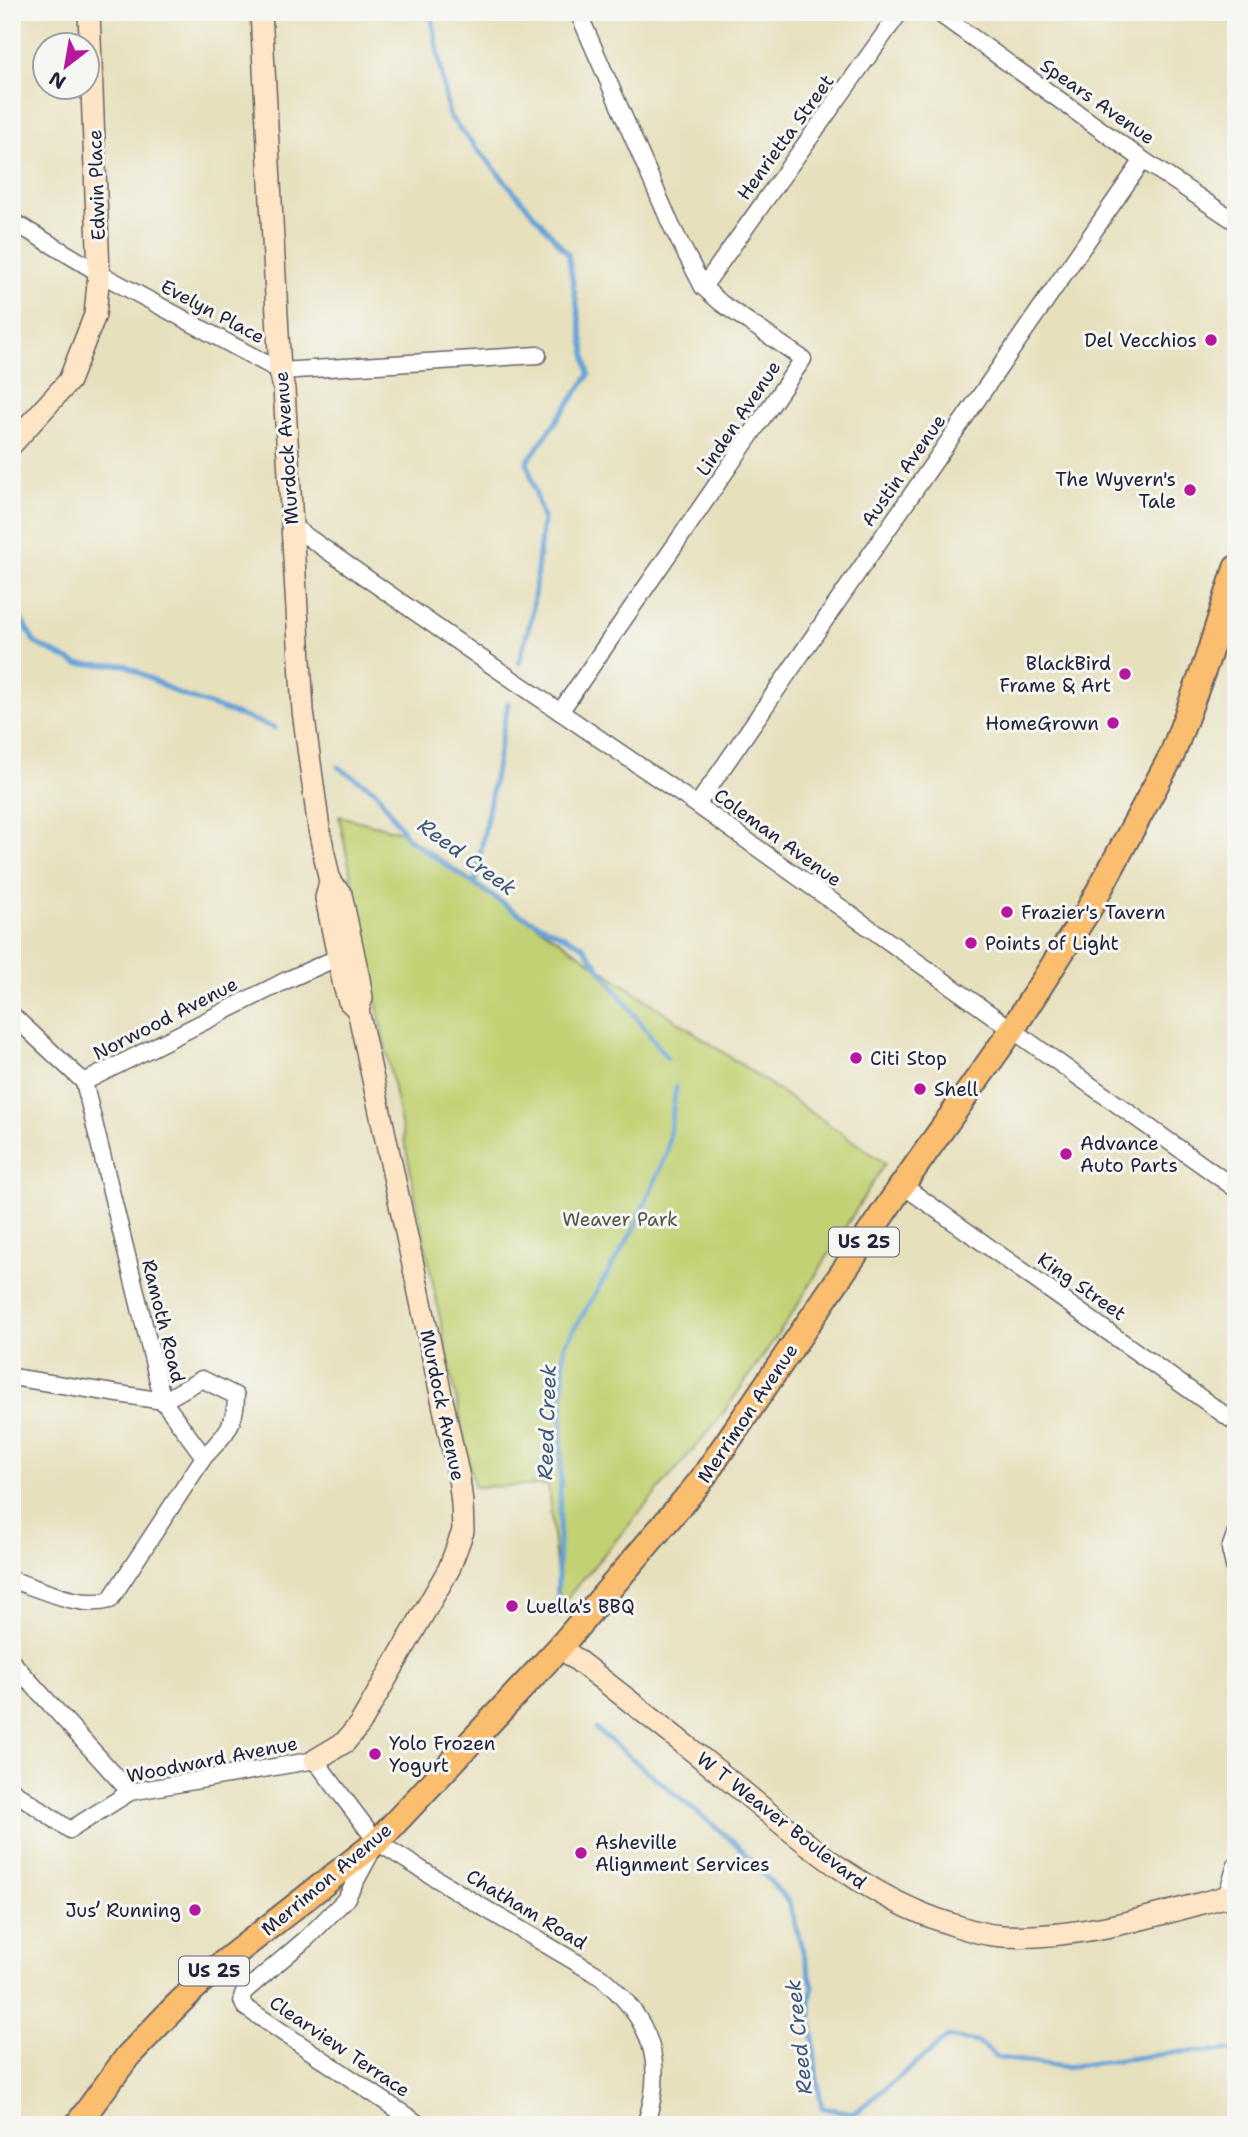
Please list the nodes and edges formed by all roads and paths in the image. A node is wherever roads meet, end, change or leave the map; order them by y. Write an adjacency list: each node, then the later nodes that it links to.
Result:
1 (89, 12): 9 (street, Edwin Place)
2 (261, 12): 12 (street, Murdock Avenue)
3 (578, 12): 10 (street, Linden Avenue)
4 (900, 12): 10 (street, Henrietta Street)
5 (937, 12): 6 (street, Spears Avenue)
6 (1143, 160): 8 (street, Spears Avenue); 17 (street, Austin Avenue)
7 (12, 221): 9 (street, Evelyn Place)
8 (1236, 222)
9 (99, 273): 12 (street, Evelyn Place); 13 (street, Edwin Place)
10 (704, 287): 16 (street, Linden Avenue)
11 (538, 355): 12 (street)
12 (281, 371): 14 (street, Murdock Avenue)
13 (12, 444)
14 (292, 526): 16 (street, Coleman Avenue); 18 (street, Murdock Avenue)
15 (1236, 568): 20 (main road, Merrimon Avenue / US 25)
16 (560, 712): 17 (street, Coleman Avenue)
17 (697, 805): 20 (street, Coleman Avenue)
18 (347, 956): 21 (street, Norwood Avenue); 33 (street, Murdock Avenue)
19 (12, 1015): 21 (street, Norwood Avenue)
20 (1012, 1030): 22 (main road, Merrimon Avenue / US 25); 23 (street, Coleman Avenue)
21 (84, 1082): 25 (street, Ramoth Road)
22 (902, 1185): 26 (street, King Street); 31 (main road, Merrimon Avenue / US 25)
23 (1236, 1189)
24 (12, 1377): 25 (street)
25 (163, 1401): 27 (street, Ramoth Road); 27 (street)
26 (1236, 1423)
27 (204, 1457): 30 (street)
28 (1236, 1532): 29 (street)
29 (1236, 1574)
30 (12, 1580)
31 (560, 1647): 36 (main road, Merrimon Avenue / US 25); 38 (street, W T Weaver Boulevard)
32 (12, 1662): 35 (street)
33 (315, 1760): 35 (street, Woodward Avenue); 36 (street, Chatham Road)
34 (12, 1790): 35 (street, Woodward Avenue)
35 (130, 1792)
36 (377, 1842): 39 (main road, Merrimon Avenue / US 25); 40 (street, Clearview Terrace); 41 (street, Chatham Road)
37 (1236, 1865): 38 (street)
38 (1231, 1895)
39 (77, 2125)
40 (420, 2125)
41 (645, 2125)

